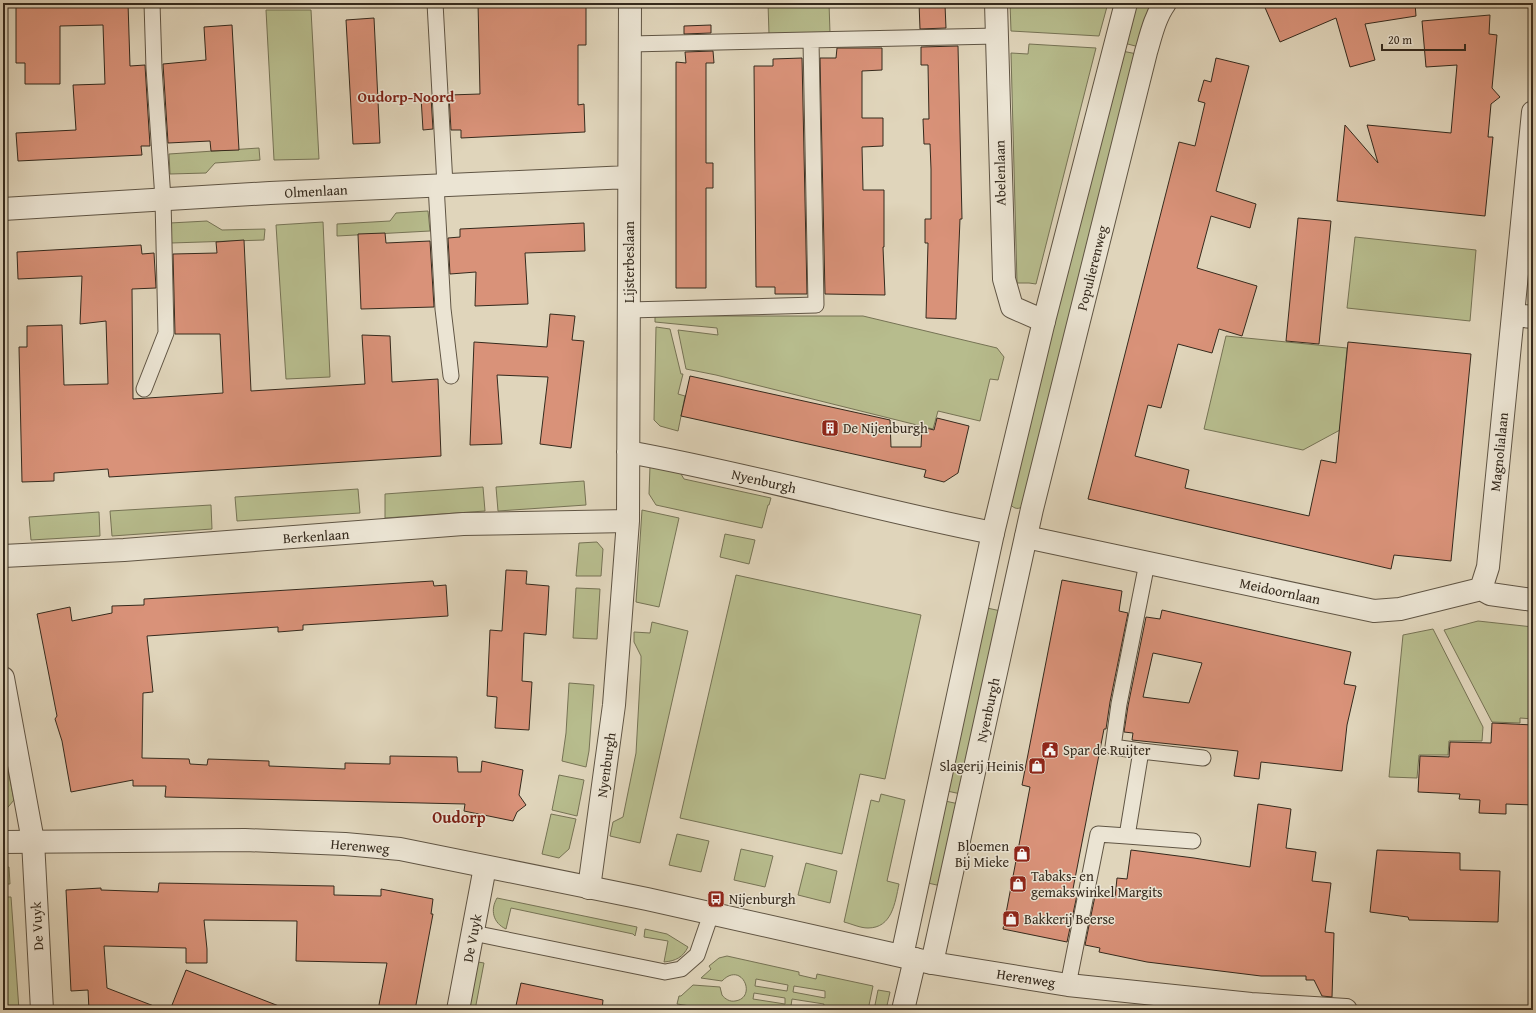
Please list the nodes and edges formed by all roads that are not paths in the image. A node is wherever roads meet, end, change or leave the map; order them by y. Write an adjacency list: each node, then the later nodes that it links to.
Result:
1 (435, 3): 12 (lane)
2 (630, 3): 9 (street, Lijsterbeslaan)
3 (996, 3): 7 (street, Abelenlaan)
4 (1126, 3): 17 (street)
5 (1165, 3): 23 (street, Populierenweg)
6 (152, 4): 13 (lane)
7 (997, 36): 8 (lane); 17 (street, Abelenlaan)
8 (811, 41): 9 (lane); 15 (lane)
9 (630, 44): 11 (street, Lijsterbeslaan)
10 (1533, 112): 16 (street, Magnolialaan)
11 (629, 176): 12 (street, Olmenlaan); 15 (street, Lijsterbeslaan)
12 (441, 185): 13 (street, Olmenlaan); 18 (lane)
13 (163, 199): 14 (street, Olmenlaan); 19 (lane)
14 (3, 209)
15 (629, 310): 20 (street, Lijsterbeslaan)
16 (1523, 316): 26 (street, Magnolialaan)
17 (1044, 321): 22 (street)
18 (451, 376)
19 (144, 389)
20 (628, 452): 21 (street, Lijsterbeslaan); 22 (street, Nyenburgh)
21 (628, 521): 24 (street, Berkenlaan); 36 (street, Nyenburgh)
22 (993, 533): 23 (street, Nyenburgh); 39 (street)
23 (1026, 537): 25 (street, Meidoornlaan); 39 (street, Nyenburgh)
24 (3, 556)
25 (1147, 563): 26 (street, Meidoornlaan); 29 (lane)
26 (1481, 589): 27 (street)
27 (1533, 600)
28 (3, 678): 32 (street, De Vuyk)
29 (1141, 751): 30 (lane); 31 (lane)
30 (1203, 758)
31 (1127, 836): 33 (lane); 40 (lane)
32 (33, 841): 34 (street, Herenweg); 35 (street, Herenweg); 41 (street, De Vuyk)
33 (1193, 841)
34 (3, 842)
35 (485, 867): 36 (street, Herenweg); 38 (street, De Vuyk)
36 (589, 888): 37 (street, Herenweg)
37 (711, 914): 38 (lane); 39 (street, Herenweg)
38 (473, 934): 42 (street, De Vuyk)
39 (916, 960): 40 (street, Herenweg); 43 (street)
40 (1068, 984): 44 (street, Herenweg)
41 (42, 1010)
42 (458, 1010)
43 (903, 1010)
44 (1346, 1010)

